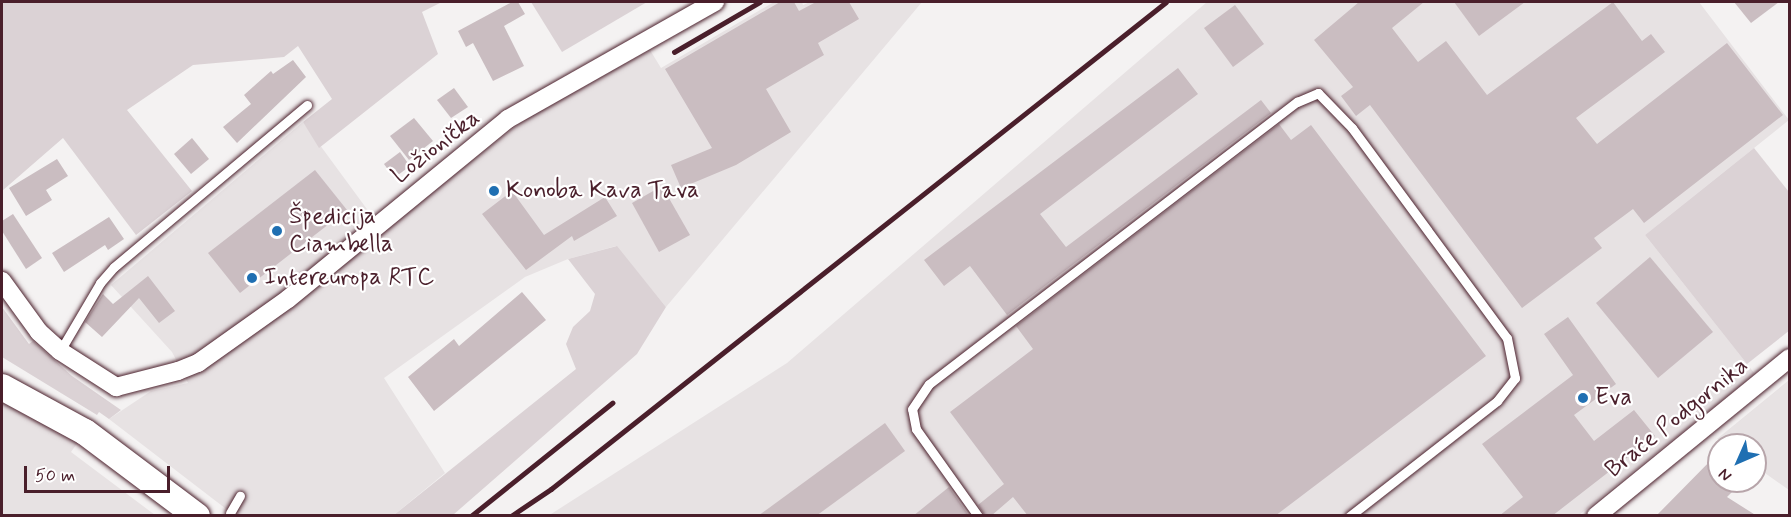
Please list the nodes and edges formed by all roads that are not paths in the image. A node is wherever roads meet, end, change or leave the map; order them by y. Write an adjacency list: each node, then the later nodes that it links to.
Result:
1 (715, 2): 4 (street, Ložionička)
2 (307, 105): 4 (lane)
3 (2, 281): 4 (street, Ložionička)
4 (60, 351)
5 (1790, 358): 12 (street, Braće Podgornika)
6 (2, 387): 9 (street)
7 (240, 496): 8 (lane)
8 (230, 513)
9 (196, 516)
10 (978, 516): 11 (lane)
11 (1350, 516)
12 (1596, 516)

